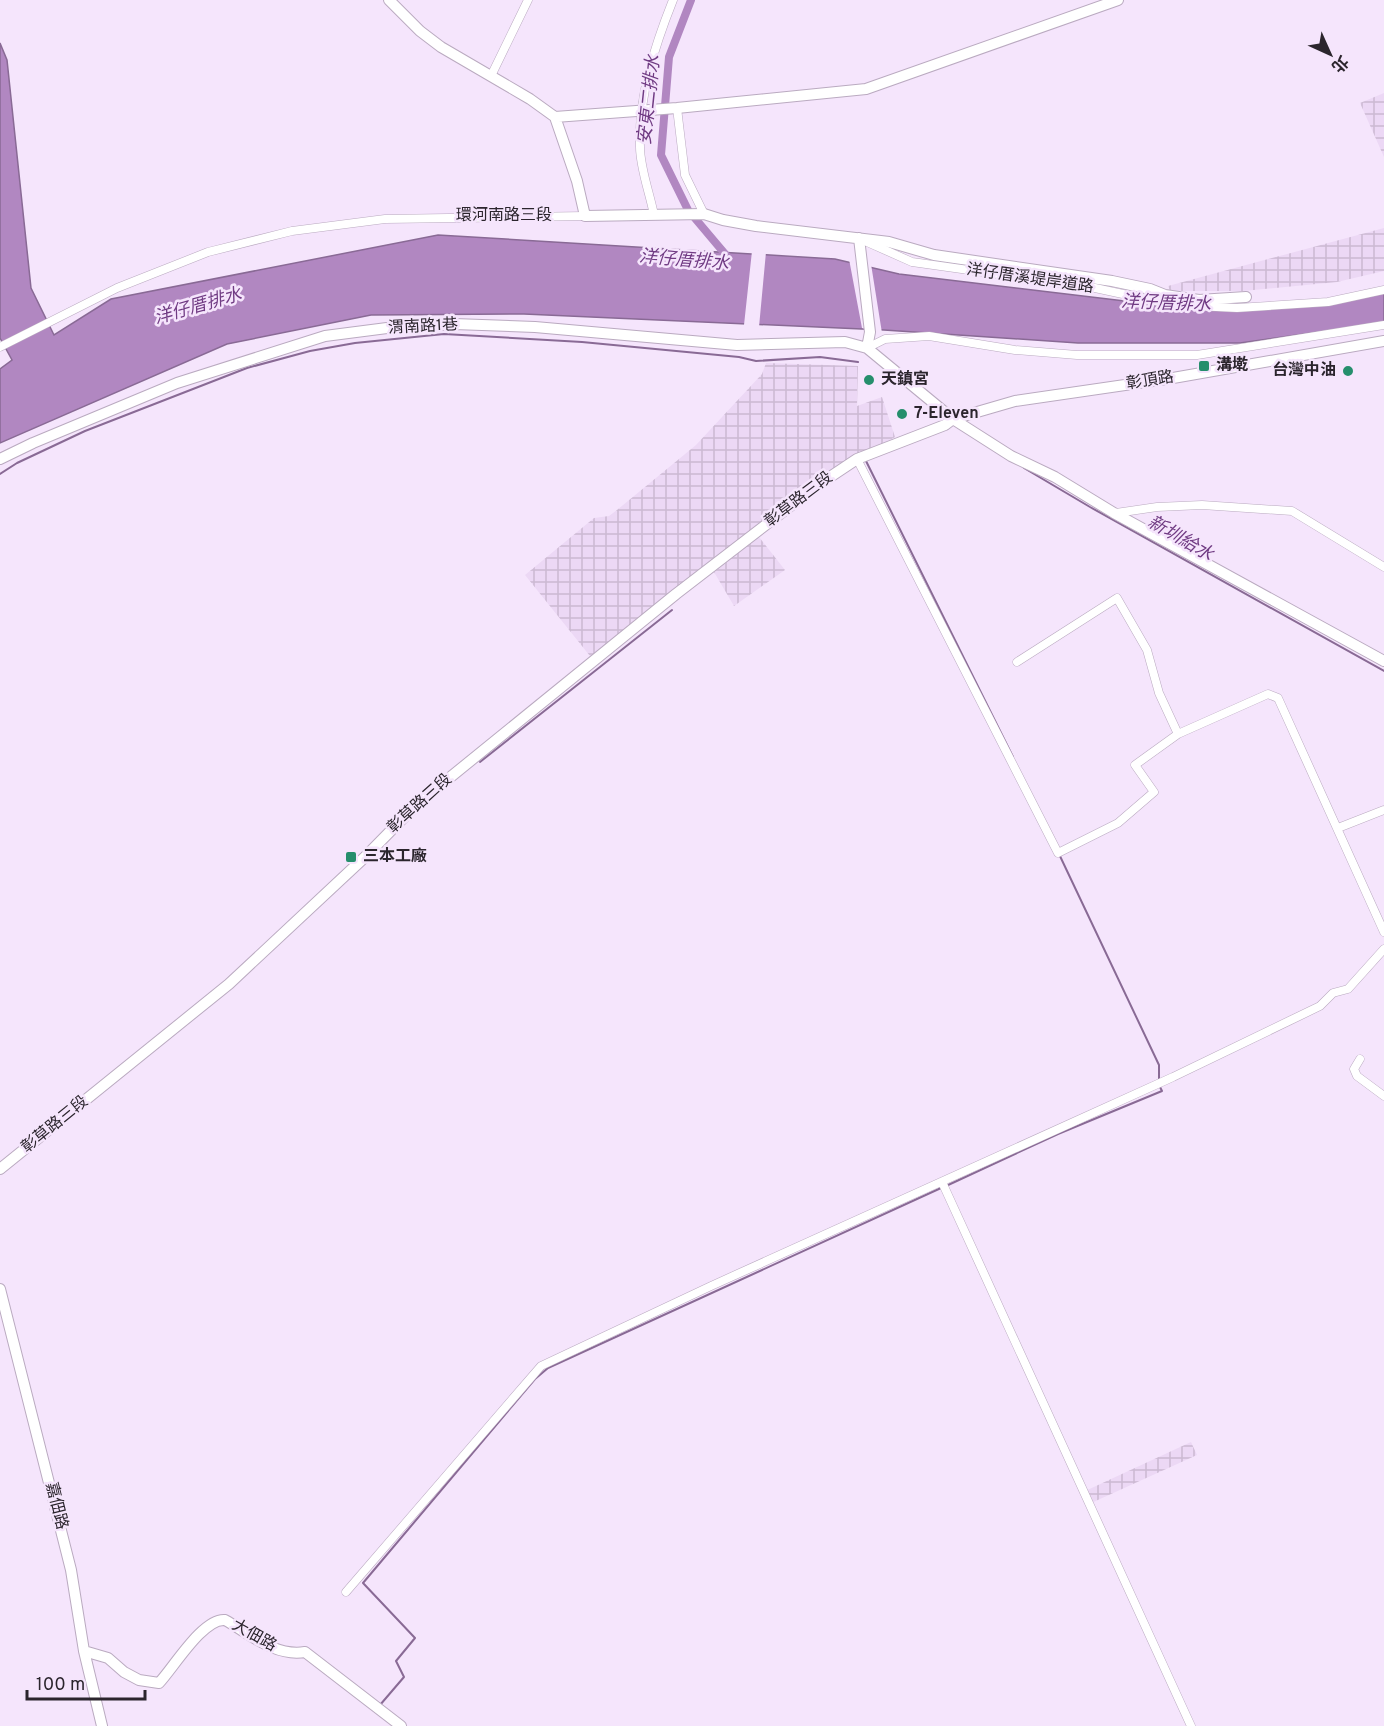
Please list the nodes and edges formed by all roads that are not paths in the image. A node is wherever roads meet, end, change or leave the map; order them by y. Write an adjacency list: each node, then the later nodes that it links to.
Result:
1 (389, 0): 5 (street)
2 (528, 0): 5 (street)
3 (674, 0): 7 (street)
4 (1118, 0): 6 (street)
5 (491, 76): 8 (street)
6 (674, 108): 7 (street); 9 (street)
7 (645, 109): 8 (street); 10 (street)
8 (555, 117): 11 (street)
9 (704, 214): 10 (street, 環河南路三段); 12 (street, 環河南路三段)
10 (659, 215): 11 (street, 環河南路三段)
11 (585, 216): 17 (street, 環河南路三段)
12 (860, 238): 13 (street, 洋仔厝溪堤岸道路); 14 (street, 環河南路三段); 18 (street)
13 (1384, 290)
14 (1246, 297)
15 (1384, 325): 18 (street)
16 (1384, 341): 19 (street, 彰頂路)
17 (0, 347)
18 (867, 348): 19 (street); 20 (street, 渭南路1巷)
19 (949, 422): 21 (street, 彰頂路); 22 (street)
20 (0, 459)
21 (857, 459): 26 (street); 33 (street, 彰草路三段)
22 (1114, 513): 23 (street); 24 (street)
23 (1384, 567)
24 (1384, 661)
25 (1017, 662): 26 (street)
26 (1178, 734): 28 (street)
27 (1384, 810): 28 (street)
28 (1338, 828): 29 (street)
29 (1384, 932)
30 (1384, 949): 34 (street)
31 (1360, 1059): 32 (street)
32 (1384, 1096)
33 (0, 1169)
34 (942, 1182): 36 (street); 40 (street)
35 (0, 1289): 37 (street, 嘉佃路)
36 (346, 1592)
37 (84, 1651): 38 (street, 嘉佃路); 39 (street, 大佃路)
38 (102, 1726)
39 (401, 1726)
40 (1191, 1726)

